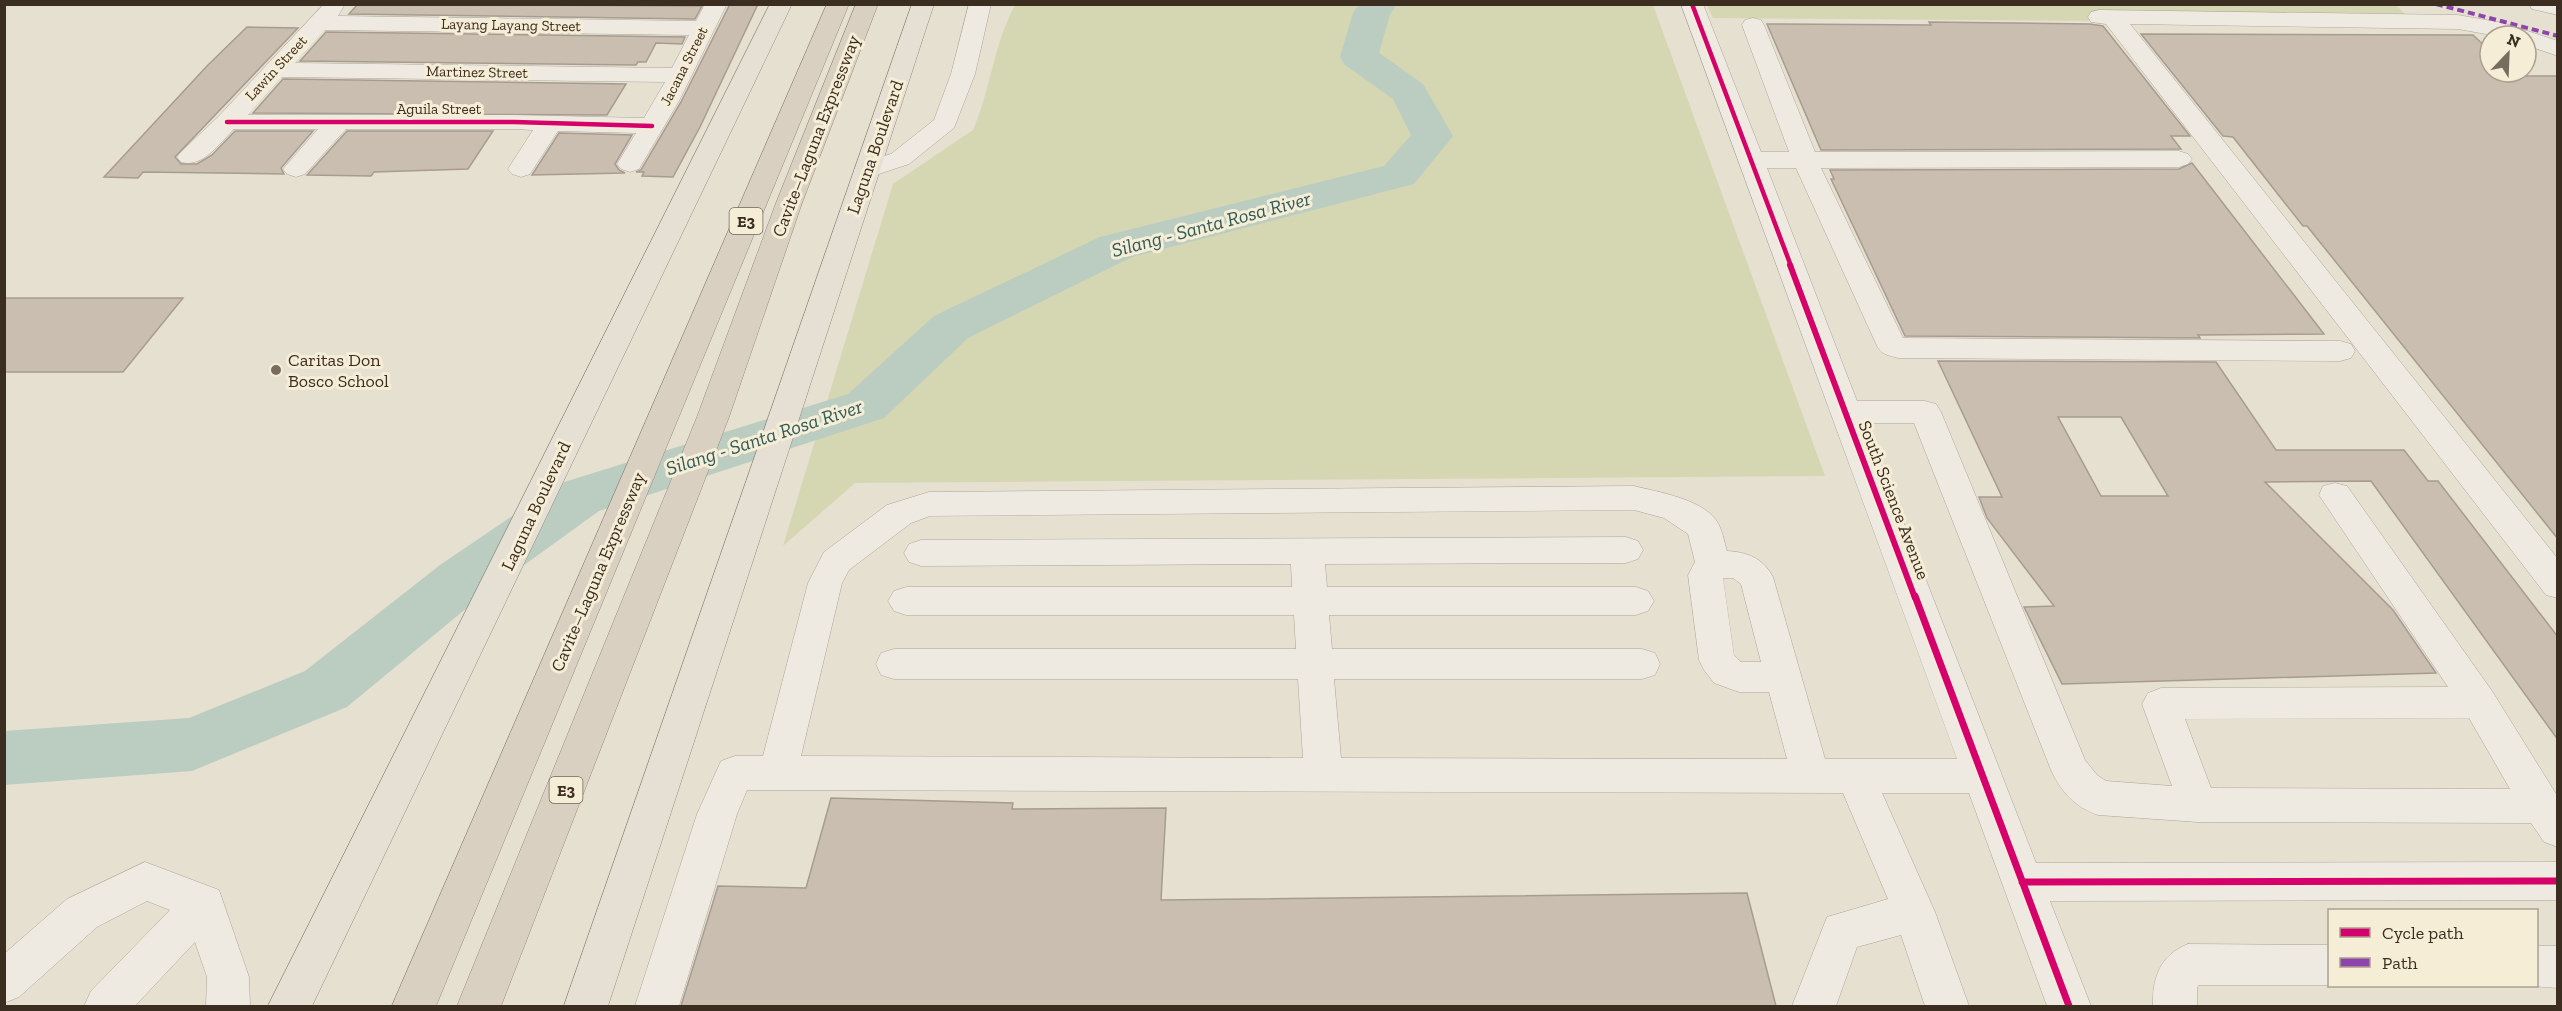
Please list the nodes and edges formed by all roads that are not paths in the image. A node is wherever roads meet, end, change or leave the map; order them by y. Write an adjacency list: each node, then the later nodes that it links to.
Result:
1 (336, 4): 11 (street, Lawin Street)
2 (716, 4): 14 (street, Jacana Street)
3 (781, 4): 64 (main road, Laguna Boulevard)
4 (838, 4): 65 (highway, Cavite–Laguna Expressway / E3)
5 (867, 4): 66 (highway, Cavite–Laguna Expressway / E3)
6 (924, 4): 30 (main road, Laguna Boulevard)
7 (980, 4): 30 (street)
8 (1692, 4): 25 (street, South Science Avenue)
9 (2540, 4): 10 (street)
10 (2558, 8)
11 (319, 22): 14 (street, Layang Layang Street); 17 (street, Lawin Street)
12 (1753, 25): 26 (street)
13 (2478, 26): 38 (street)
14 (704, 28): 18 (street, Jacana Street)
15 (2538, 42): 16 (street)
16 (2558, 49)
17 (275, 70): 18 (street, Martinez Street); 20 (street, Lawin Street)
18 (679, 75): 22 (street, Jacana Street)
19 (340, 121): 20 (street, Aguila Street); 21 (street, Aguila Street); 28 (street)
20 (227, 122): 23 (street, Lawin Street)
21 (550, 123): 22 (street, Aguila Street); 29 (street)
22 (651, 126): 27 (street, Jacana Street)
23 (190, 157)
24 (2179, 159): 26 (street)
25 (1751, 160): 26 (street); 32 (street, South Science Avenue)
26 (1804, 160): 31 (street)
27 (630, 164)
28 (296, 169)
29 (521, 169)
30 (867, 170): 67 (main road, Laguna Boulevard)
31 (2340, 351)
32 (1845, 412): 51 (street, South Science Avenue); 52 (street)
33 (2335, 495): 46 (street)
34 (1626, 550): 35 (street)
35 (1307, 551): 36 (street); 40 (street)
36 (921, 553)
37 (1713, 564): 45 (street); 45 (street); 47 (street)
38 (2558, 585)
39 (906, 601): 40 (street)
40 (1311, 601): 41 (street); 43 (street)
41 (1636, 601)
42 (894, 664): 43 (street)
43 (1315, 664): 44 (street); 48 (street)
44 (1642, 664)
45 (1783, 677): 49 (street)
46 (2479, 702): 52 (street); 53 (street)
47 (778, 773): 48 (street); 68 (street)
48 (1323, 774): 49 (street)
49 (1810, 774): 50 (street)
50 (1855, 774): 51 (street); 57 (street)
51 (1982, 776): 55 (street, South Science Avenue)
52 (2198, 805): 53 (street)
53 (2549, 818)
54 (2558, 881): 55 (street)
55 (2022, 882): 71 (street, South Science Avenue)
56 (204, 904): 61 (street); 62 (street); 63 (street)
57 (1914, 912): 69 (street); 70 (street)
58 (2328, 965): 72 (street)
59 (2538, 967): 60 (street)
60 (2558, 967)
61 (4, 982)
62 (106, 1006)
63 (228, 1006)
64 (290, 1006)
65 (414, 1006)
66 (479, 1006)
67 (586, 1006)
68 (657, 1006)
69 (1814, 1006)
70 (1947, 1006)
71 (2069, 1006)
72 (2175, 1006)

